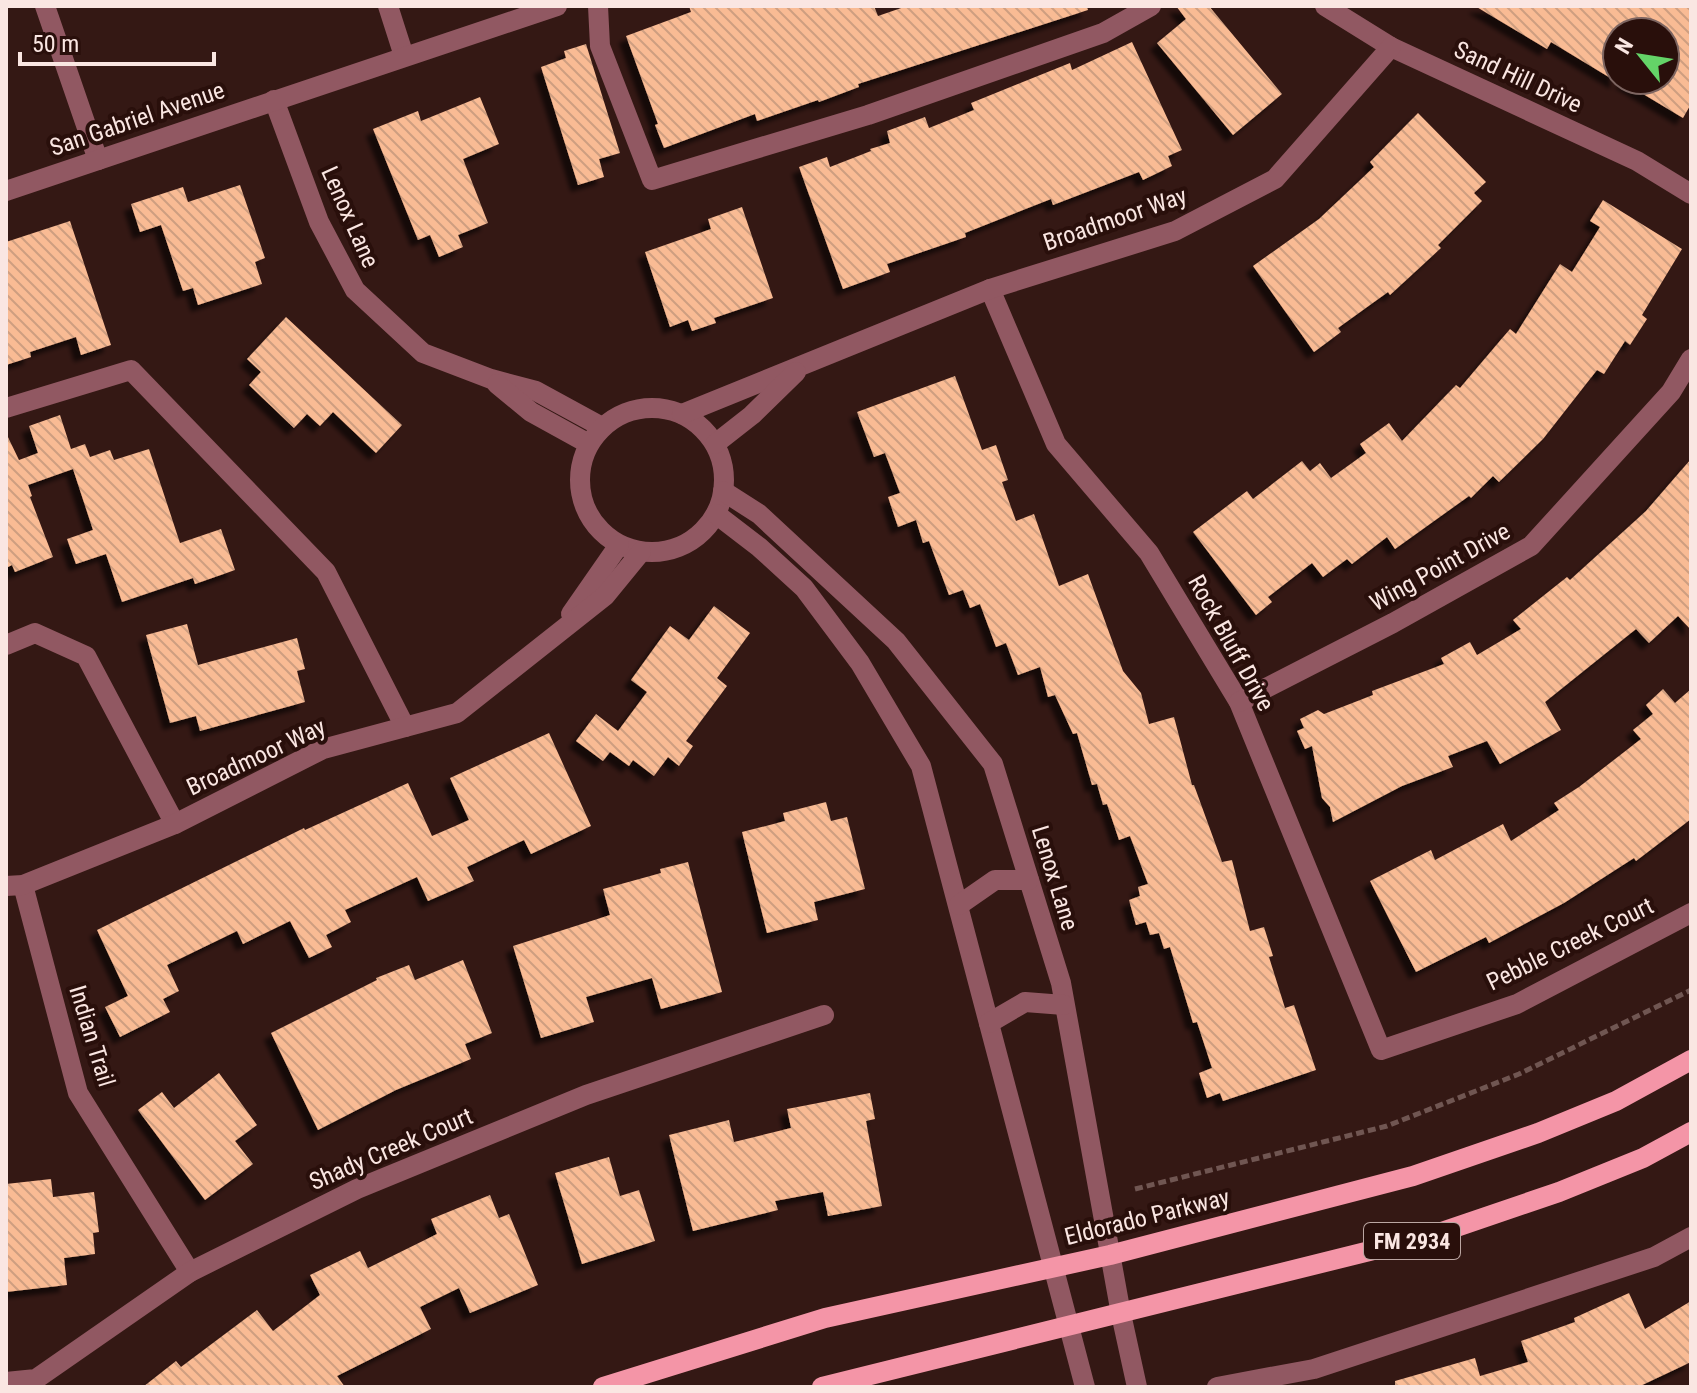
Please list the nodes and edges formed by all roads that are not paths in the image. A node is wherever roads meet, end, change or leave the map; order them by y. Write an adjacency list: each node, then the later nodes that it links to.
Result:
1 (45, 6): 10 (street)
2 (388, 6): 8 (street)
3 (557, 6): 8 (street, San Gabriel Avenue)
4 (598, 6): 5 (street)
5 (1151, 6)
6 (1325, 6): 7 (street, Sand Hill Drive)
7 (1391, 47): 12 (street, Sand Hill Drive); 13 (street, Broadmoor Way)
8 (404, 56): 9 (street, San Gabriel Avenue)
9 (274, 100): 10 (street, San Gabriel Avenue); 16 (street, Lenox Lane)
10 (98, 160): 11 (street, San Gabriel Avenue)
11 (6, 191)
12 (1691, 194)
13 (990, 289): 15 (street, Broadmoor Way); 28 (street, Rock Bluff Drive)
14 (1691, 359): 28 (street, Wing Point Drive)
15 (805, 364): 18 (street, Broadmoor Way); 21 (street, Broadmoor Way)
16 (491, 379): 19 (street, Lenox Lane); 20 (street, Lenox Lane)
17 (6, 408): 29 (street)
18 (682, 414): 19 (street); 21 (street)
19 (602, 427): 20 (street)
20 (589, 444): 24 (street)
21 (715, 444): 22 (street)
22 (723, 491): 23 (street); 31 (street, Lenox Lane)
23 (716, 514): 25 (street); 33 (street)
24 (619, 545): 25 (street); 26 (street, Broadmoor Way)
25 (641, 552): 26 (street, Broadmoor Way)
26 (557, 634): 29 (street, Broadmoor Way)
27 (6, 645): 30 (street)
28 (1239, 702): 38 (street, Rock Bluff Drive)
29 (405, 727): 30 (street, Broadmoor Way)
30 (175, 824): 32 (street, Broadmoor Way)
31 (1029, 880): 33 (street); 35 (street, Lenox Lane)
32 (14, 885): 44 (street, Indian Trail)
33 (959, 905): 37 (street)
34 (1691, 913): 38 (street, Pebble Creek Court)
35 (1064, 1005): 37 (street); 42 (street, Lenox Lane)
36 (824, 1015): 44 (street, Shady Creek Court)
37 (989, 1023): 43 (street)
38 (1381, 1050)
39 (1691, 1060): 42 (main road, Eldorado Parkway / FM 2934)
40 (1691, 1132): 45 (main road, FM 2934)
41 (1691, 1237): 47 (street)
42 (1110, 1255): 43 (main road, Eldorado Parkway / FM 2934); 45 (street, Lenox Lane)
43 (1053, 1268): 46 (street); 49 (main road, Eldorado Parkway / FM 2934)
44 (190, 1272): 48 (street, Shady Creek Court)
45 (1121, 1314): 46 (main road, FM 2934); 52 (street, Lenox Lane)
46 (1069, 1328): 50 (main road, FM 2934); 51 (street)
47 (1316, 1378): 53 (street)
48 (6, 1382)
49 (603, 1387)
50 (822, 1387)
51 (1085, 1387)
52 (1137, 1387)
53 (1217, 1387)

